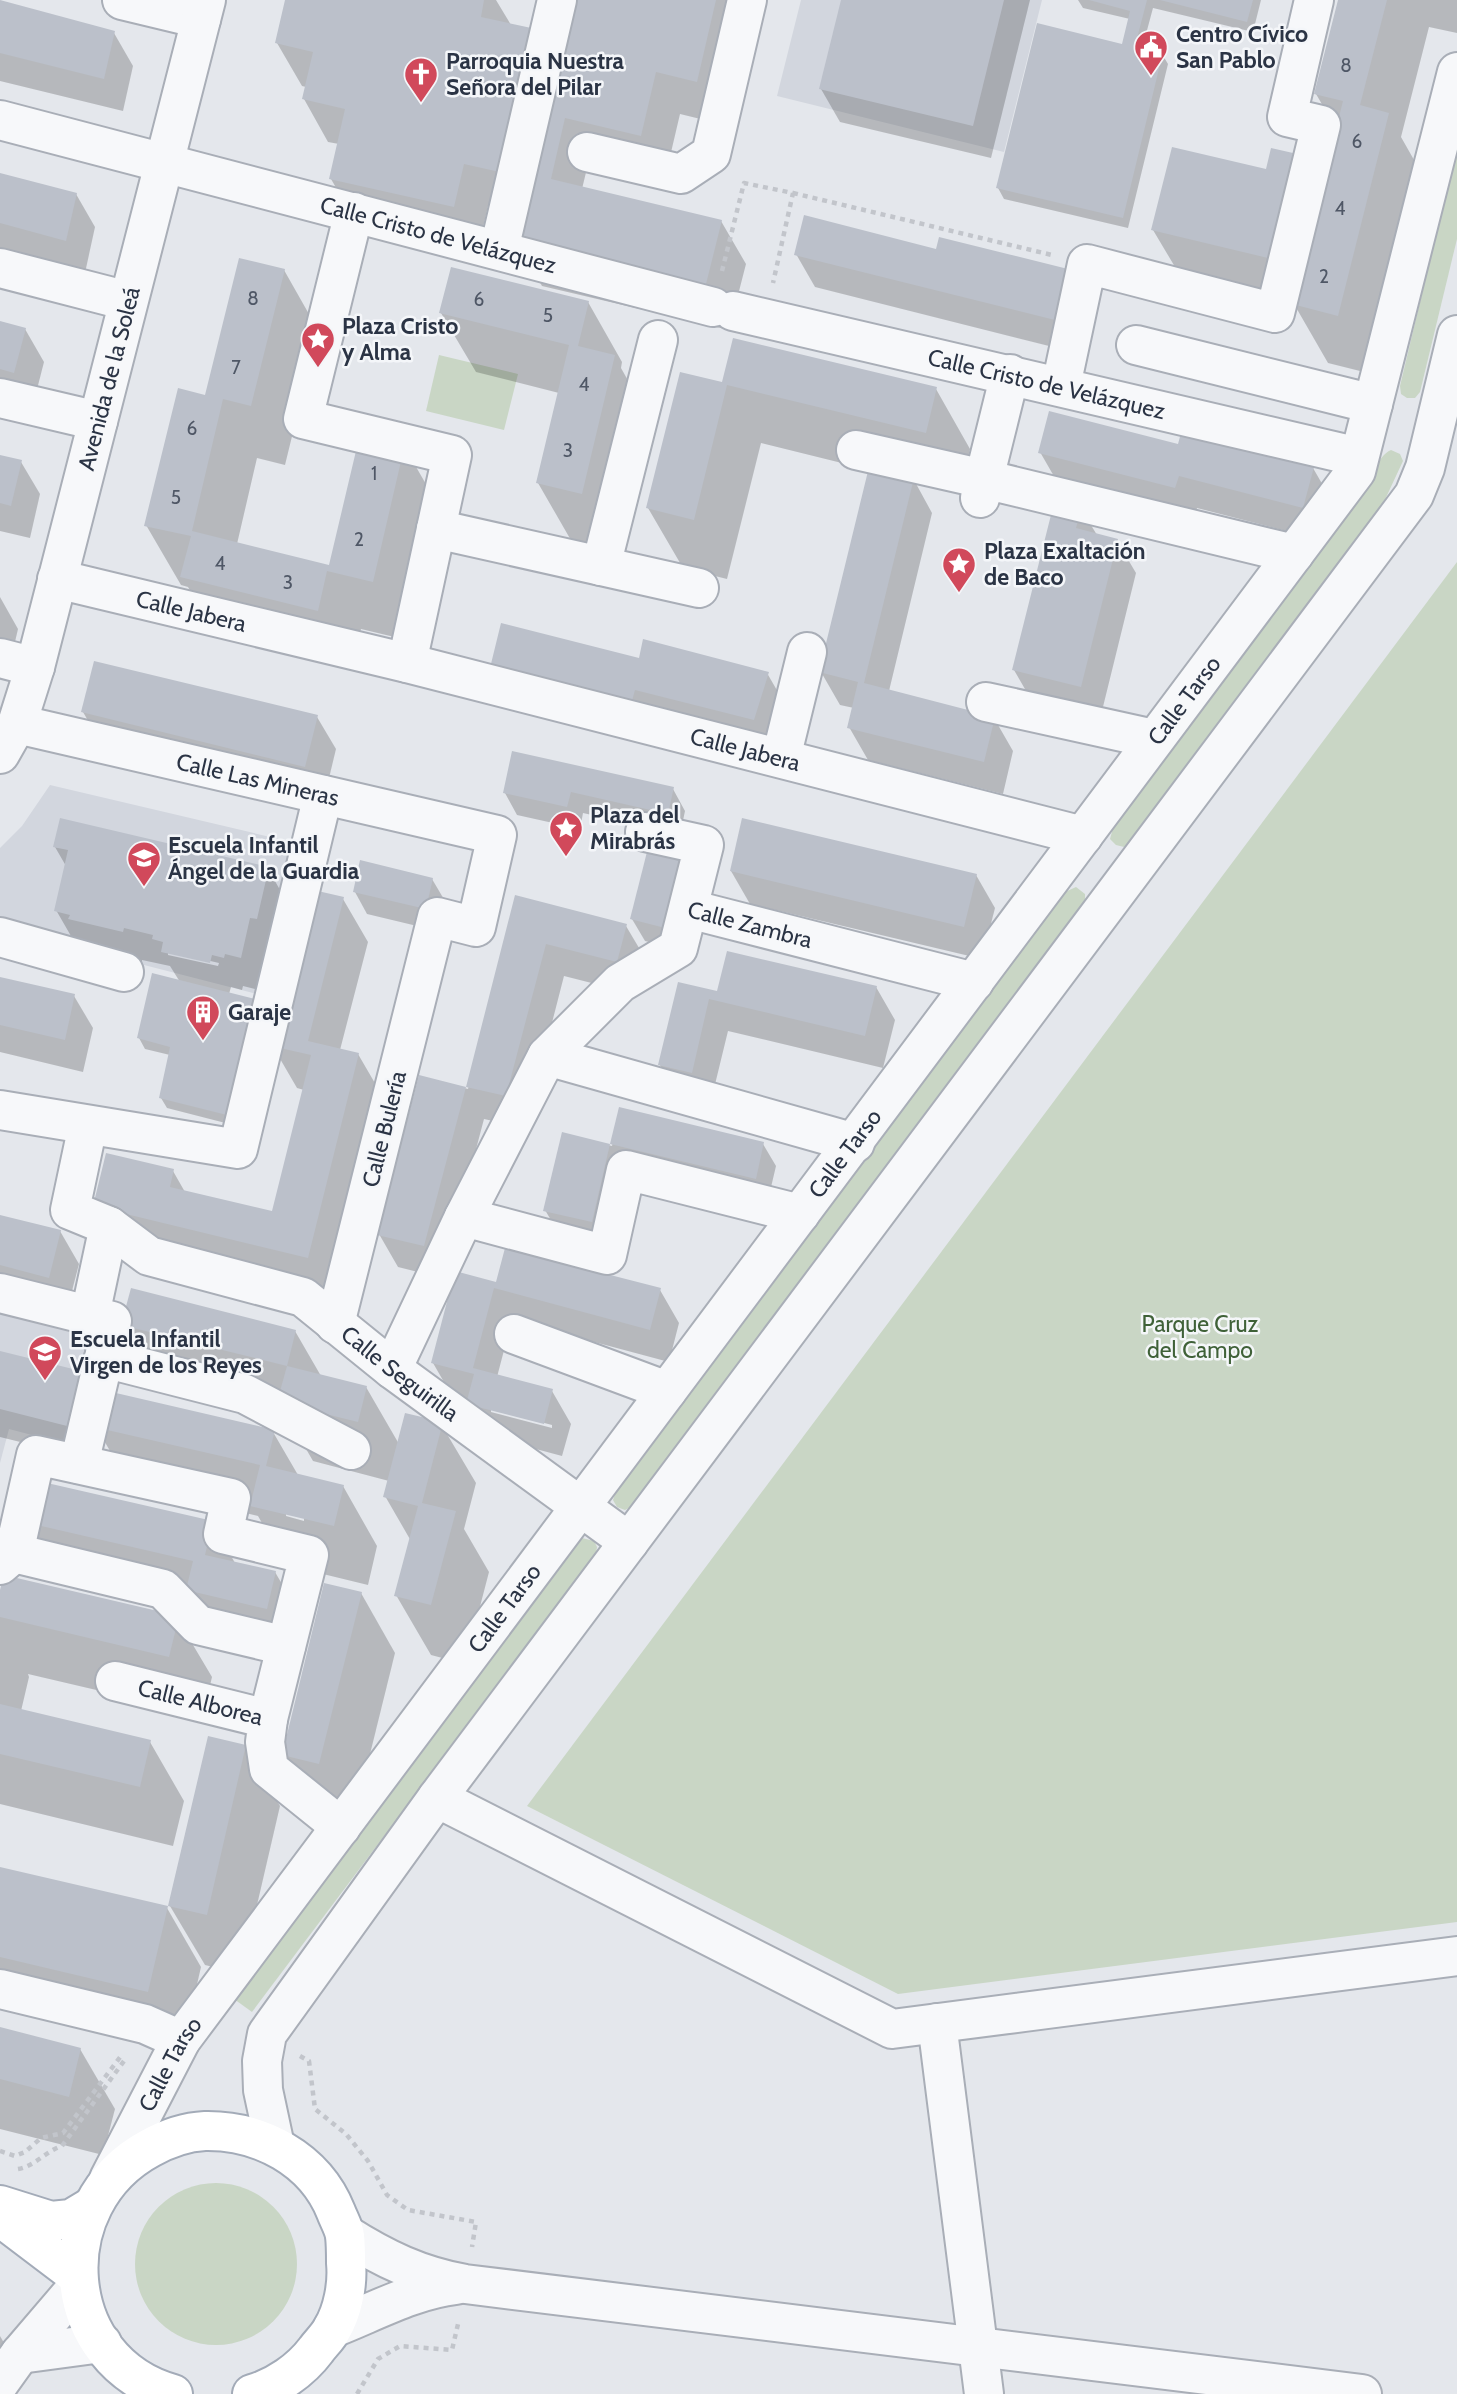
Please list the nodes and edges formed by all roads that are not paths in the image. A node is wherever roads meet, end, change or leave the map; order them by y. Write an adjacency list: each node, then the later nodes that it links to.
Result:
1 (122, 0): 5 (street)
2 (556, 0): 11 (street)
3 (747, 0): 8 (street)
4 (1314, 0): 18 (street)
5 (203, 10): 9 (street, Avenida de la Soleá)
6 (1457, 72): 20 (street, Calle Tarso)
7 (0, 120): 9 (street, Calle Cristo de Velázquez)
8 (587, 152)
9 (163, 162): 10 (street, Calle Cristo de Velázquez); 13 (street, Avenida de la Soleá)
10 (354, 212): 11 (street, Calle Cristo de Velázquez); 25 (street)
11 (499, 250): 14 (street, Calle Cristo de Velázquez)
12 (0, 268): 13 (street)
13 (128, 301): 21 (street, Avenida de la Soleá)
14 (662, 321): 17 (street, Calle Cristo de Velázquez); 27 (street)
15 (1457, 335): 62 (street)
16 (1136, 345): 20 (street)
17 (1010, 374): 18 (street, Calle Cristo de Velázquez); 24 (street)
18 (1061, 386): 23 (street, Calle Cristo de Velázquez)
19 (0, 398): 21 (street)
20 (1373, 404): 23 (street, Calle Tarso)
21 (97, 421): 28 (street, Avenida de la Soleá)
22 (856, 450): 24 (street)
23 (1359, 457): 26 (street, Calle Tarso)
24 (982, 489): 26 (street)
25 (436, 529): 27 (street); 32 (street)
26 (1294, 554): 34 (street, Calle Tarso)
27 (601, 566): 29 (street)
28 (57, 579): 31 (street, Avenida de la Soleá); 32 (street, Calle Jabera)
29 (699, 588)
30 (807, 653): 36 (street)
31 (17, 662): 35 (street, Avenida de la Soleá)
32 (407, 663): 36 (street, Calle Jabera)
33 (986, 702): 34 (street)
34 (1154, 738): 39 (street, Calle Tarso)
35 (8, 739): 37 (street, Calle Las Mineras)
36 (781, 758): 39 (street, Calle Jabera)
37 (323, 795): 41 (street, Calle Las Mineras); 47 (street)
38 (645, 832): 40 (street)
39 (1083, 836): 44 (street, Calle Tarso)
40 (689, 909): 44 (street, Calle Zambra); 45 (street, Calle Zambra)
41 (433, 934): 54 (street, Calle Bulería)
42 (0, 937): 43 (street)
43 (124, 972)
44 (974, 982): 48 (street, Calle Tarso)
45 (547, 1056): 48 (street); 50 (street, Calle Zambra)
46 (0, 1110): 47 (street)
47 (88, 1125): 51 (street)
48 (855, 1143): 49 (street, Calle Tarso)
49 (800, 1214): 50 (street); 58 (street, Calle Tarso)
50 (464, 1217): 57 (street, Calle Zambra)
51 (109, 1226): 53 (street); 54 (street, Calle Seguirilla)
52 (0, 1293): 53 (street)
53 (90, 1315): 56 (street)
54 (335, 1324): 57 (street, Calle Seguirilla)
55 (514, 1334): 58 (street)
56 (104, 1358): 59 (street); 60 (street)
57 (392, 1369): 61 (street, Calle Seguirilla)
58 (667, 1391): 61 (street, Calle Tarso)
59 (351, 1450)
60 (79, 1464): 63 (street); 64 (street)
61 (579, 1506): 62 (street, Calle Seguirilla); 68 (street, Calle Tarso)
62 (629, 1542): 67 (street)
63 (7, 1559): 64 (street)
64 (286, 1646): 66 (street)
65 (115, 1681): 66 (street, Calle Alborea)
66 (268, 1718): 68 (street, Calle Alborea)
67 (437, 1798): 71 (street); 73 (street)
68 (341, 1827): 72 (street, Calle Tarso)
69 (1457, 1956): 71 (street)
70 (0, 1989): 72 (street)
71 (937, 2023): 82 (street)
72 (181, 2040): 74 (street, Calle Tarso)
73 (275, 2146): 74 (main road); 77 (main road)
74 (100, 2193): 75 (main road); 78 (main road)
75 (0, 2205)
76 (0, 2217): 78 (main road)
77 (345, 2234): 79 (street); 80 (main road)
78 (78, 2281): 81 (main road); 83 (street)
79 (465, 2284): 80 (street); 82 (street)
80 (333, 2328): 84 (main road)
81 (102, 2343): 83 (street); 85 (main road)
82 (978, 2347): 86 (street); 87 (street)
83 (10, 2368)
84 (260, 2393)
85 (171, 2394)
86 (984, 2394)
87 (1362, 2394)

